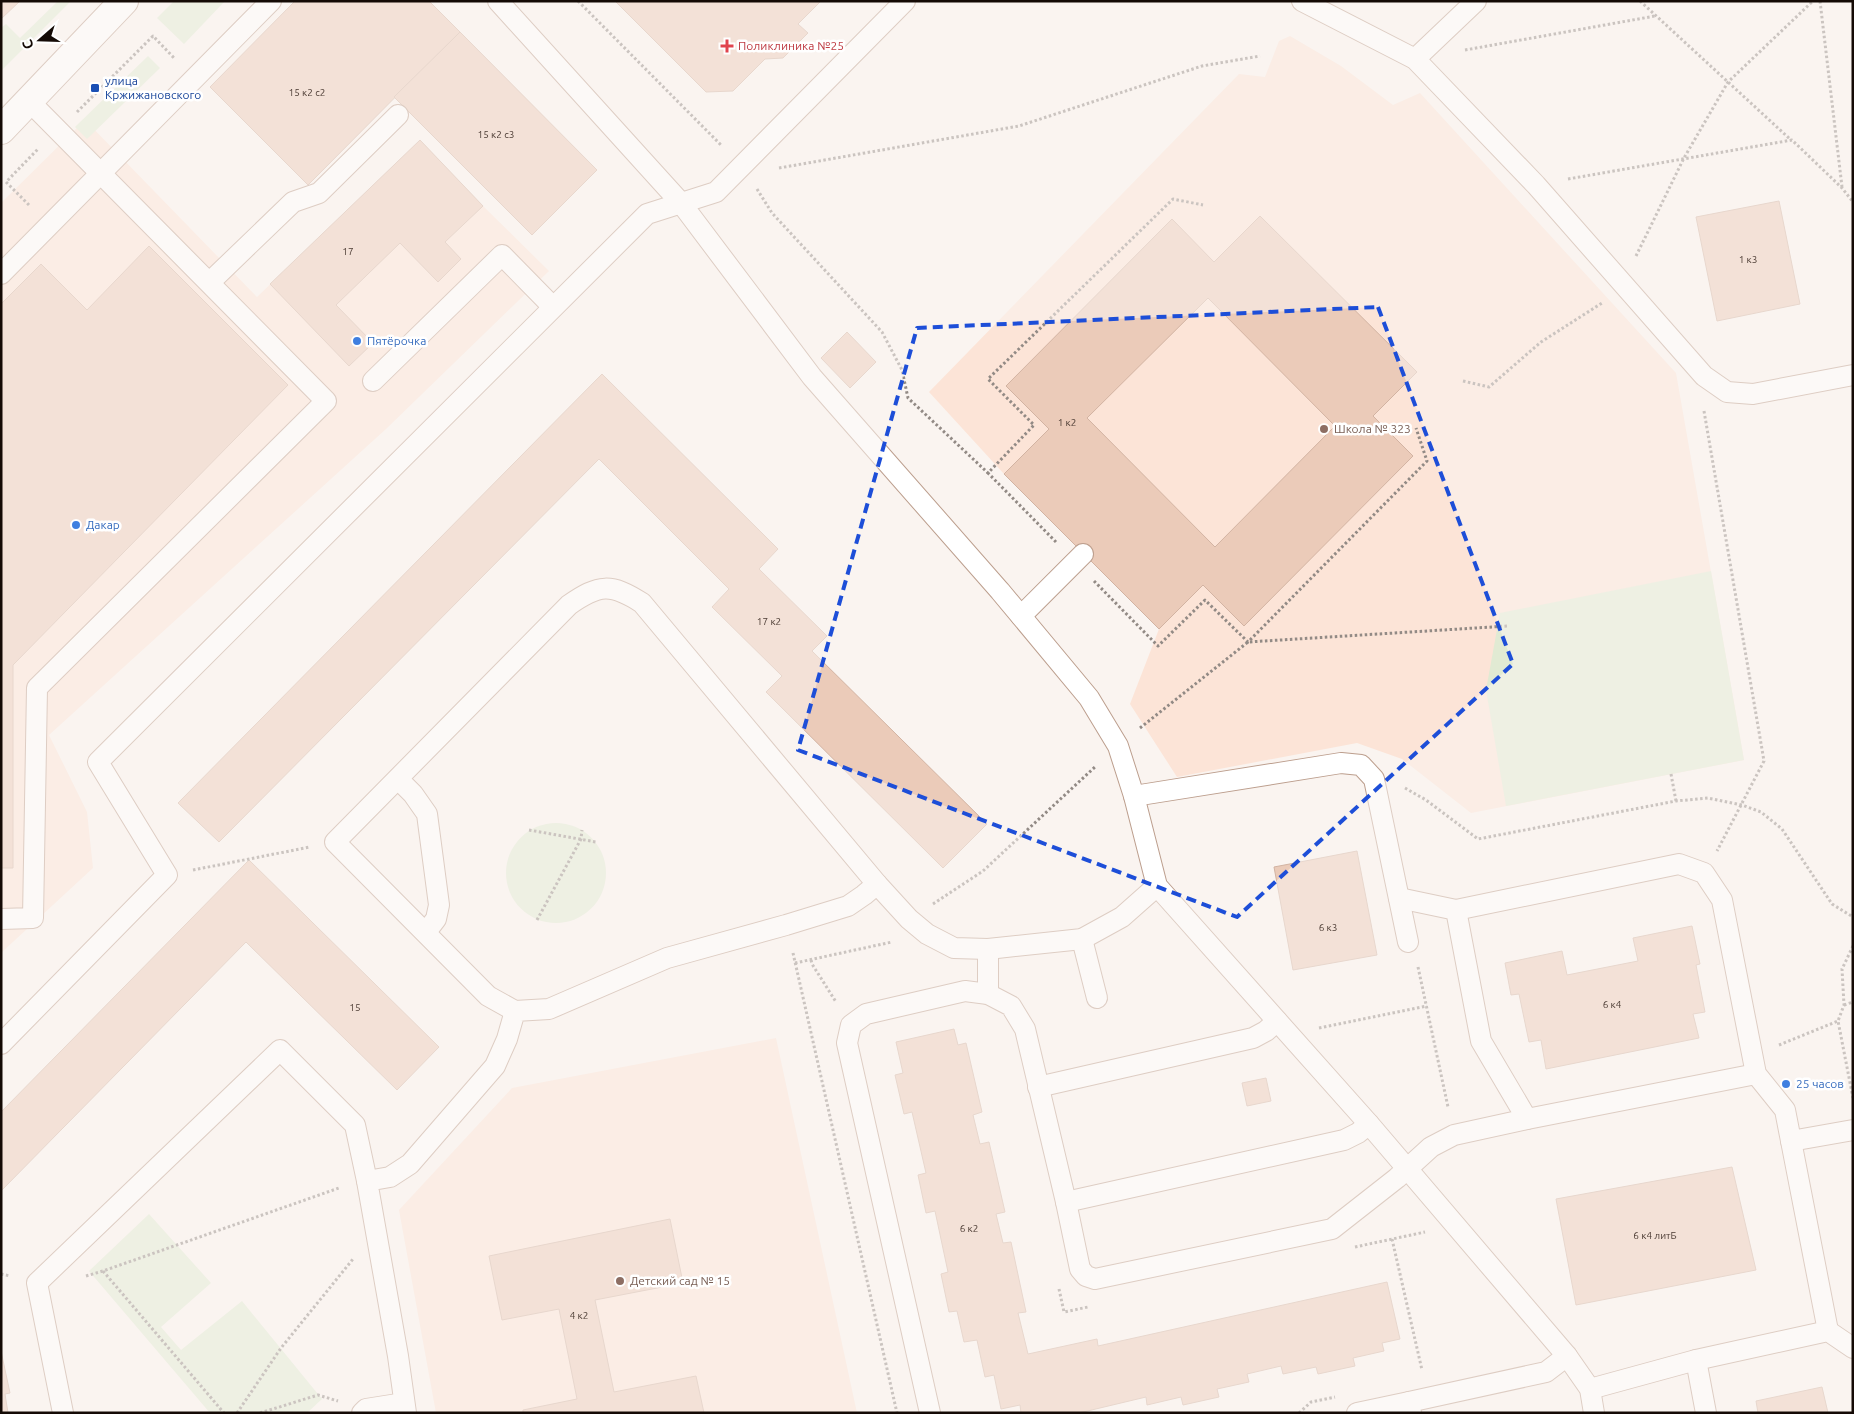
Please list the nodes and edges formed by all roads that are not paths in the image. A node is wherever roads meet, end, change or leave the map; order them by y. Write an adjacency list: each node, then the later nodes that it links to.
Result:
1 (124, 1): 10 (street)
2 (271, 1): 13 (lane)
3 (905, 1): 14 (lane)
4 (1302, 1): 8 (lane)
5 (1324, 1): 8 (lane)
6 (1476, 1): 9 (lane)
7 (509, 5): 14 (lane)
8 (1355, 29): 9 (lane)
9 (1415, 59): 18 (lane)
10 (29, 101): 12 (street); 13 (lane)
11 (398, 115): 16 (lane)
12 (1, 130)
13 (101, 173): 15 (lane); 16 (lane)
14 (681, 203): 17 (lane); 21 (lane)
15 (1, 274)
16 (210, 282): 28 (lane)
17 (553, 307): 19 (lane); 37 (lane)
18 (1853, 375)
19 (373, 380)
20 (1083, 554): 21 (lane)
21 (1021, 616): 23 (lane)
22 (398, 779): 24 (lane); 29 (lane); 29 (lane)
23 (1134, 796): 25 (lane); 26 (lane)
24 (877, 884): 32 (lane); 35 (lane)
25 (1157, 886): 30 (lane); 36 (lane)
26 (1400, 898): 27 (lane); 31 (lane)
27 (1456, 910): 38 (lane); 40 (lane)
28 (1, 919)
29 (426, 932): 35 (lane)
30 (1082, 939): 32 (lane); 34 (lane)
31 (1408, 942)
32 (988, 949): 33 (lane)
33 (988, 994): 39 (lane); 56 (lane)
34 (1097, 998)
35 (515, 1011): 45 (lane)
36 (1282, 1027): 39 (lane); 41 (lane)
37 (1, 1044)
38 (1755, 1065): 40 (lane); 43 (lane)
39 (1038, 1088): 46 (lane)
40 (1527, 1119): 44 (lane)
41 (1369, 1124): 44 (lane); 46 (lane)
42 (1853, 1130): 43 (lane)
43 (1791, 1141): 47 (lane)
44 (1407, 1169): 46 (lane); 49 (lane)
45 (367, 1181): 53 (lane); 54 (lane)
46 (1066, 1202)
47 (1828, 1331): 48 (lane); 50 (lane)
48 (1853, 1348)
49 (1567, 1356): 51 (lane); 52 (lane)
50 (1696, 1360): 51 (lane); 59 (lane)
51 (1590, 1389): 58 (lane)
52 (1416, 1404): 57 (lane)
53 (405, 1408): 55 (lane)
54 (63, 1413)
55 (362, 1413)
56 (930, 1413)
57 (1357, 1413)
58 (1594, 1413)
59 (1706, 1413)

